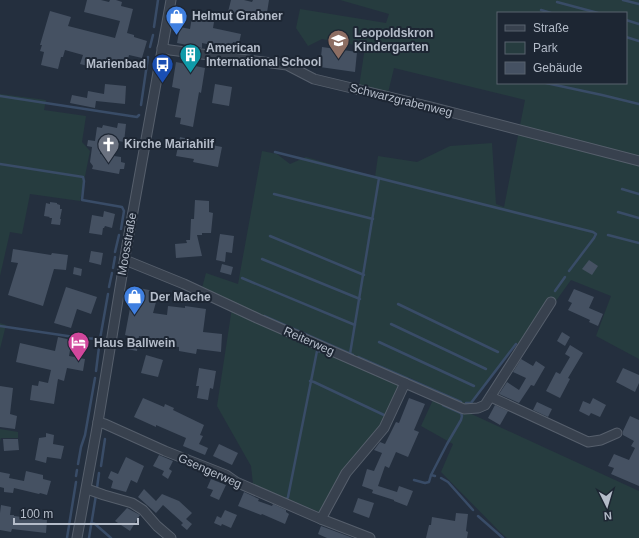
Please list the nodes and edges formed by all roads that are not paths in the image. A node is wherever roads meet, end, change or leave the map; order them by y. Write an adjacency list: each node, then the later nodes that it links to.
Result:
1 (171, 0): 2 (street, Moosstraße)
2 (162, 48): 3 (street, Schwarzgrabenweg); 4 (street, Moosstraße)
3 (639, 160)
4 (124, 260): 6 (street, Reiterweg); 8 (street, Moosstraße)
5 (551, 302): 7 (street, Reiterweg)
6 (405, 383): 7 (street, Reiterweg); 11 (street)
7 (491, 397): 9 (street)
8 (98, 422): 10 (street, Moosstraße); 11 (street, Gsengerweg)
9 (617, 432)
10 (87, 489): 12 (street, Moosstraße); 13 (street)
11 (321, 519): 14 (street, Gsengerweg)
12 (77, 538)
13 (171, 538)
14 (370, 538)

